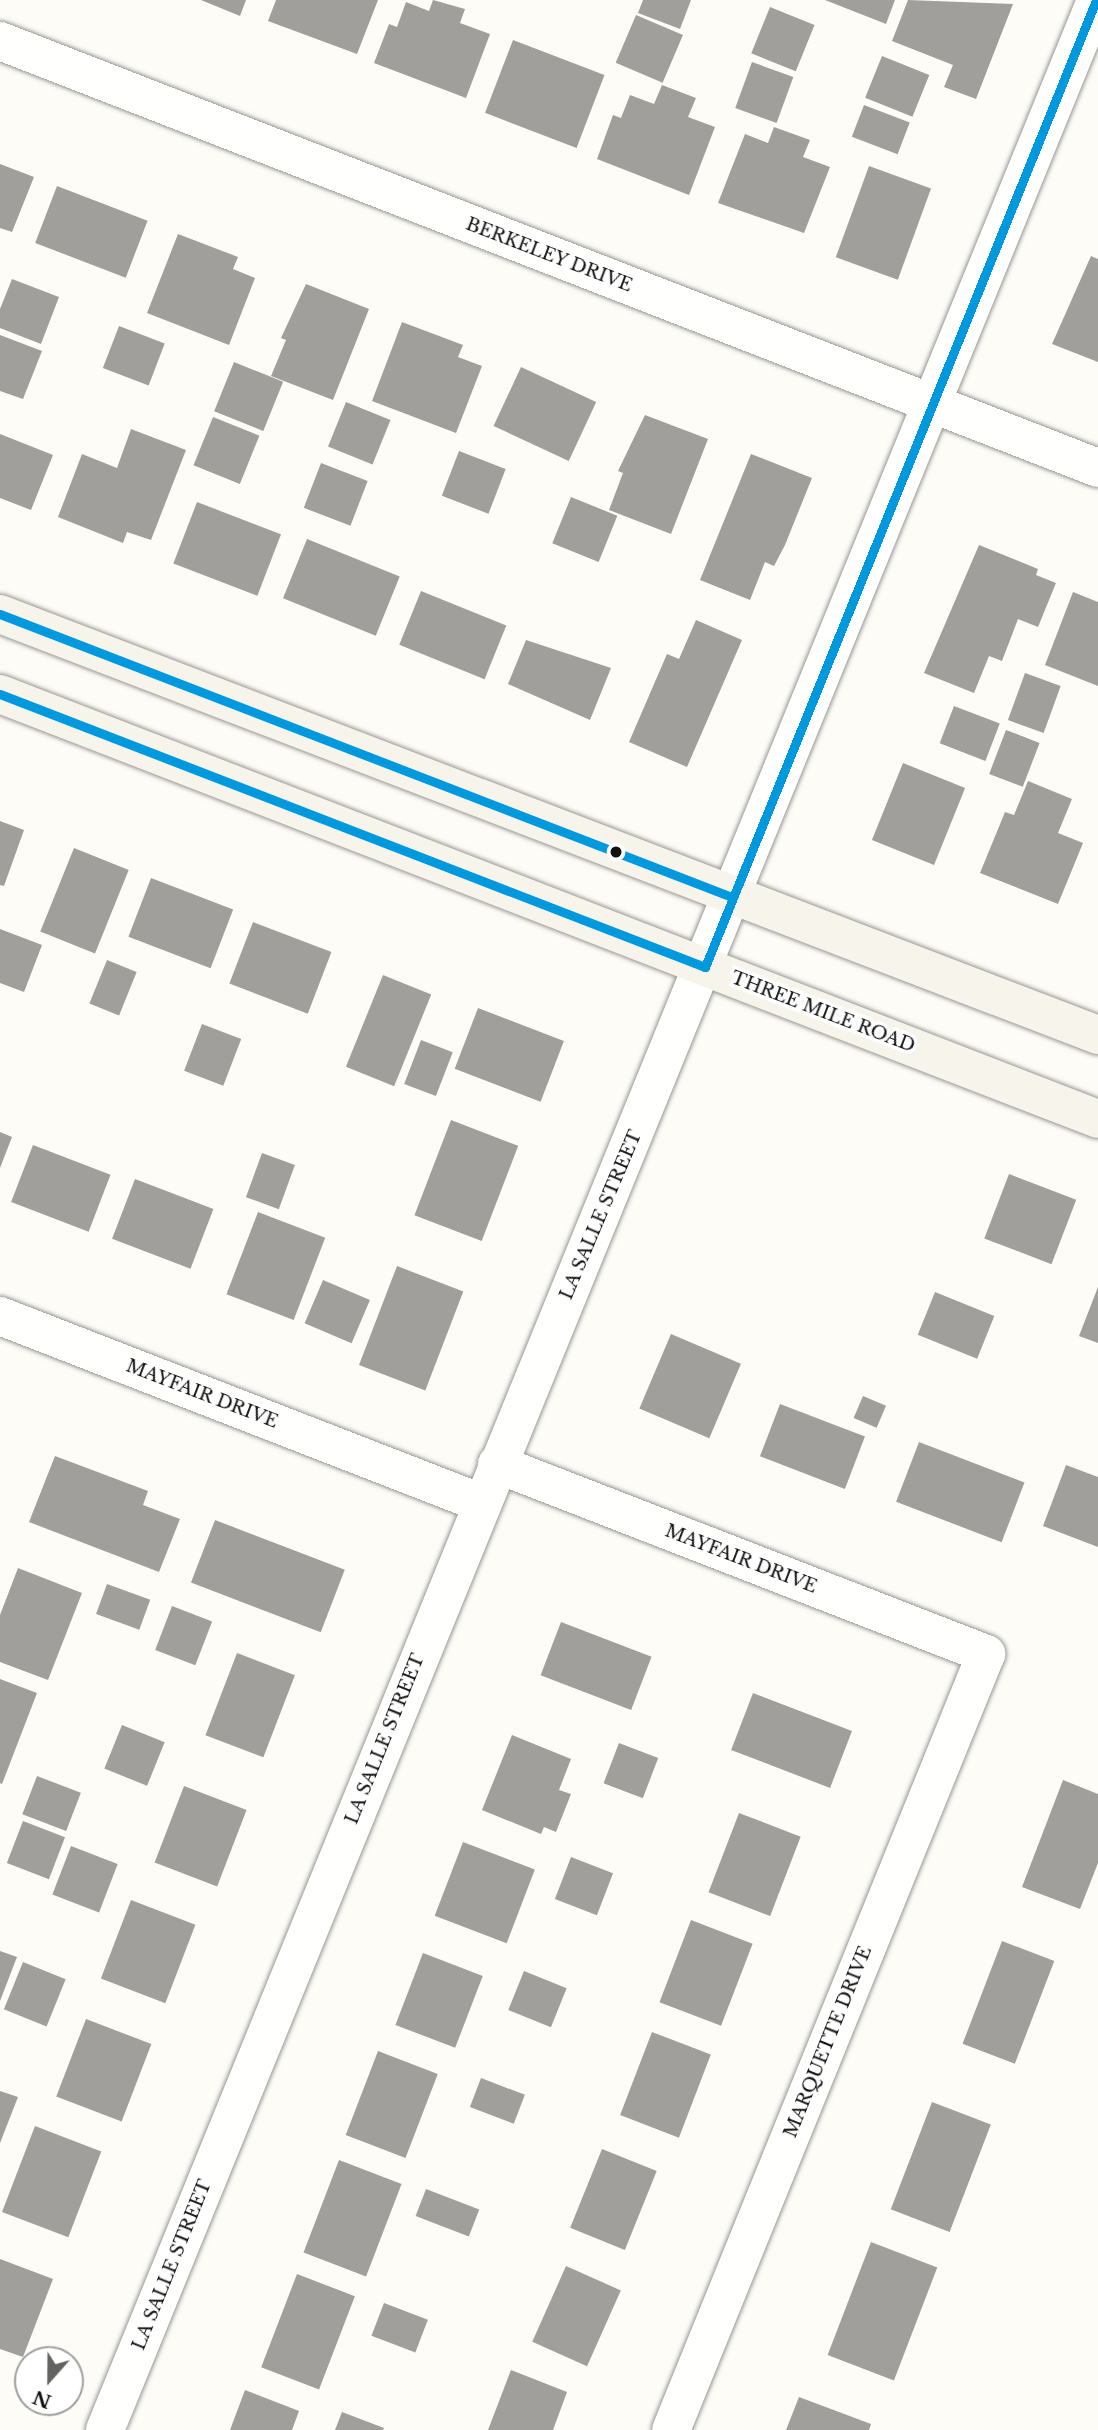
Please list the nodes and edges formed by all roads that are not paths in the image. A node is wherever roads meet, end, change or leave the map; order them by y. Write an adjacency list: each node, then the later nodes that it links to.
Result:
1 (1096, 0): 3 (street, LA SALLE STREET)
2 (0, 41): 3 (street, BERKELEY DRIVE)
3 (932, 404): 4 (street, BERKELEY DRIVE); 7 (street, LA SALLE STREET)
4 (1098, 468)
5 (0, 614): 7 (street)
6 (0, 694): 8 (street, THREE MILE ROAD)
7 (732, 897): 8 (street, LA SALLE STREET); 9 (street)
8 (705, 967): 10 (street, THREE MILE ROAD); 12 (street, LA SALLE STREET)
9 (1098, 1035)
10 (1098, 1119)
11 (0, 1316): 13 (street, MAYFAIR DRIVE)
12 (497, 1464): 13 (street, LA SALLE STREET); 14 (street, MAYFAIR DRIVE)
13 (481, 1503): 15 (street, LA SALLE STREET)
14 (986, 1654): 16 (street, MARQUETTE DRIVE)
15 (105, 2430)
16 (671, 2430)

